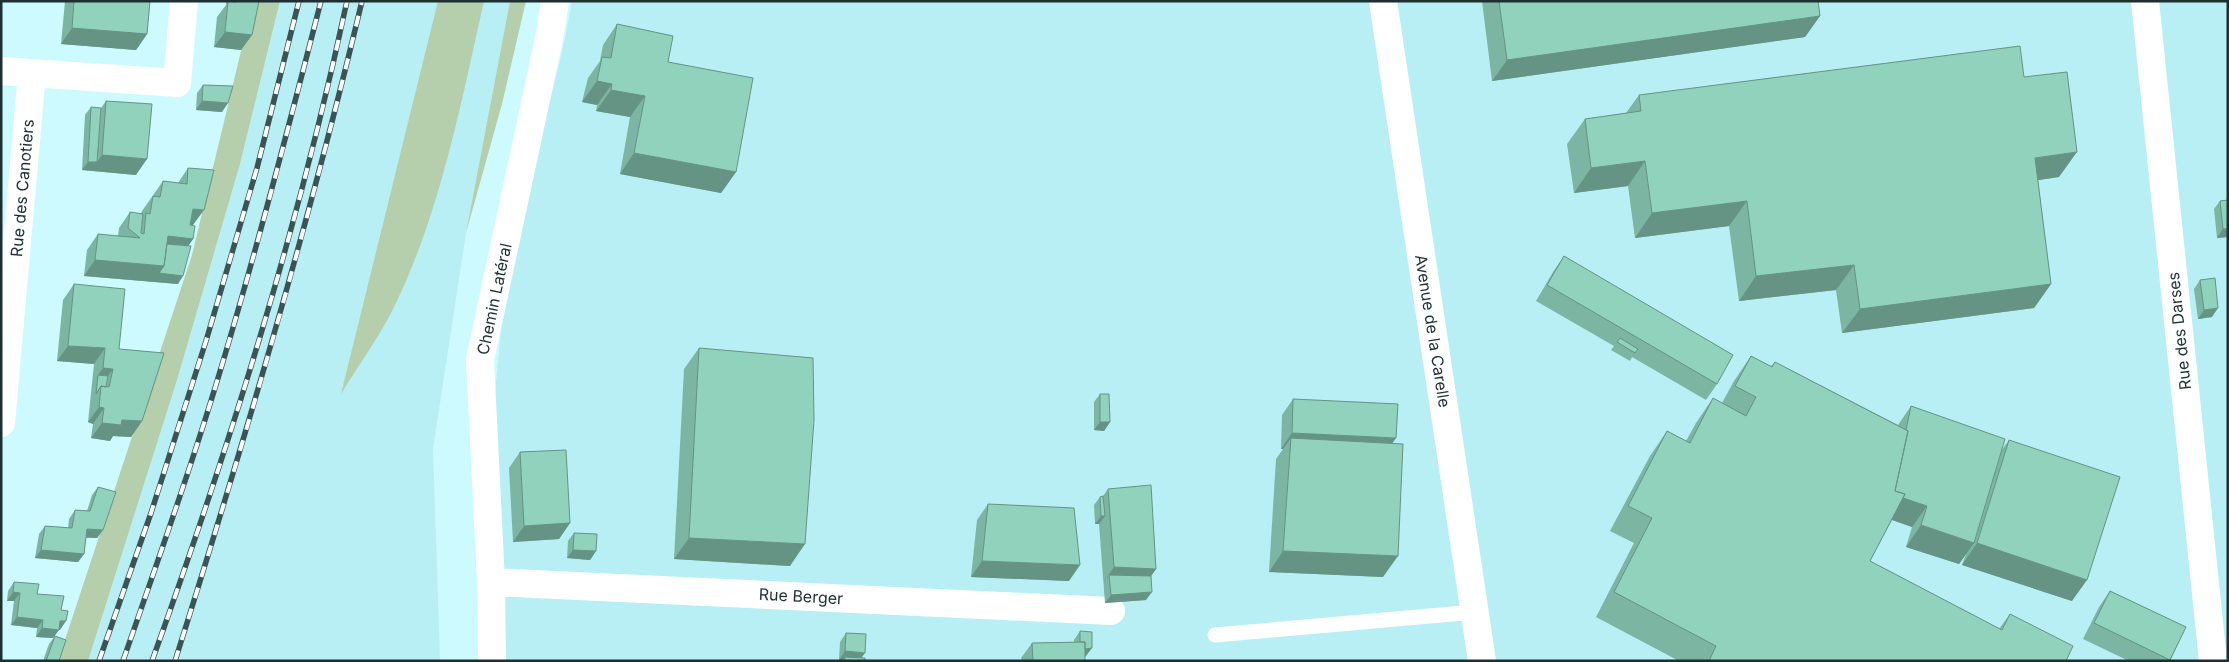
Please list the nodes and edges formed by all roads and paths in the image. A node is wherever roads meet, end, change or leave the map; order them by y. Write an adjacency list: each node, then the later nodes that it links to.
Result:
1 (184, 1): 6 (street)
2 (555, 1): 8 (street, Chemin Latéral)
3 (1382, 1): 10 (street, Avenue de la Carelle)
4 (2145, 1): 14 (street, Rue des Darses)
5 (1, 71): 6 (street)
6 (32, 73): 7 (street, Rue des Canotiers)
7 (1, 423)
8 (491, 582): 9 (street, Rue Berger); 12 (street, Chemin Latéral)
9 (1111, 611)
10 (1475, 612): 11 (lane); 13 (street, Avenue de la Carelle)
11 (1215, 635)
12 (492, 661)
13 (1482, 661)
14 (2213, 661)

